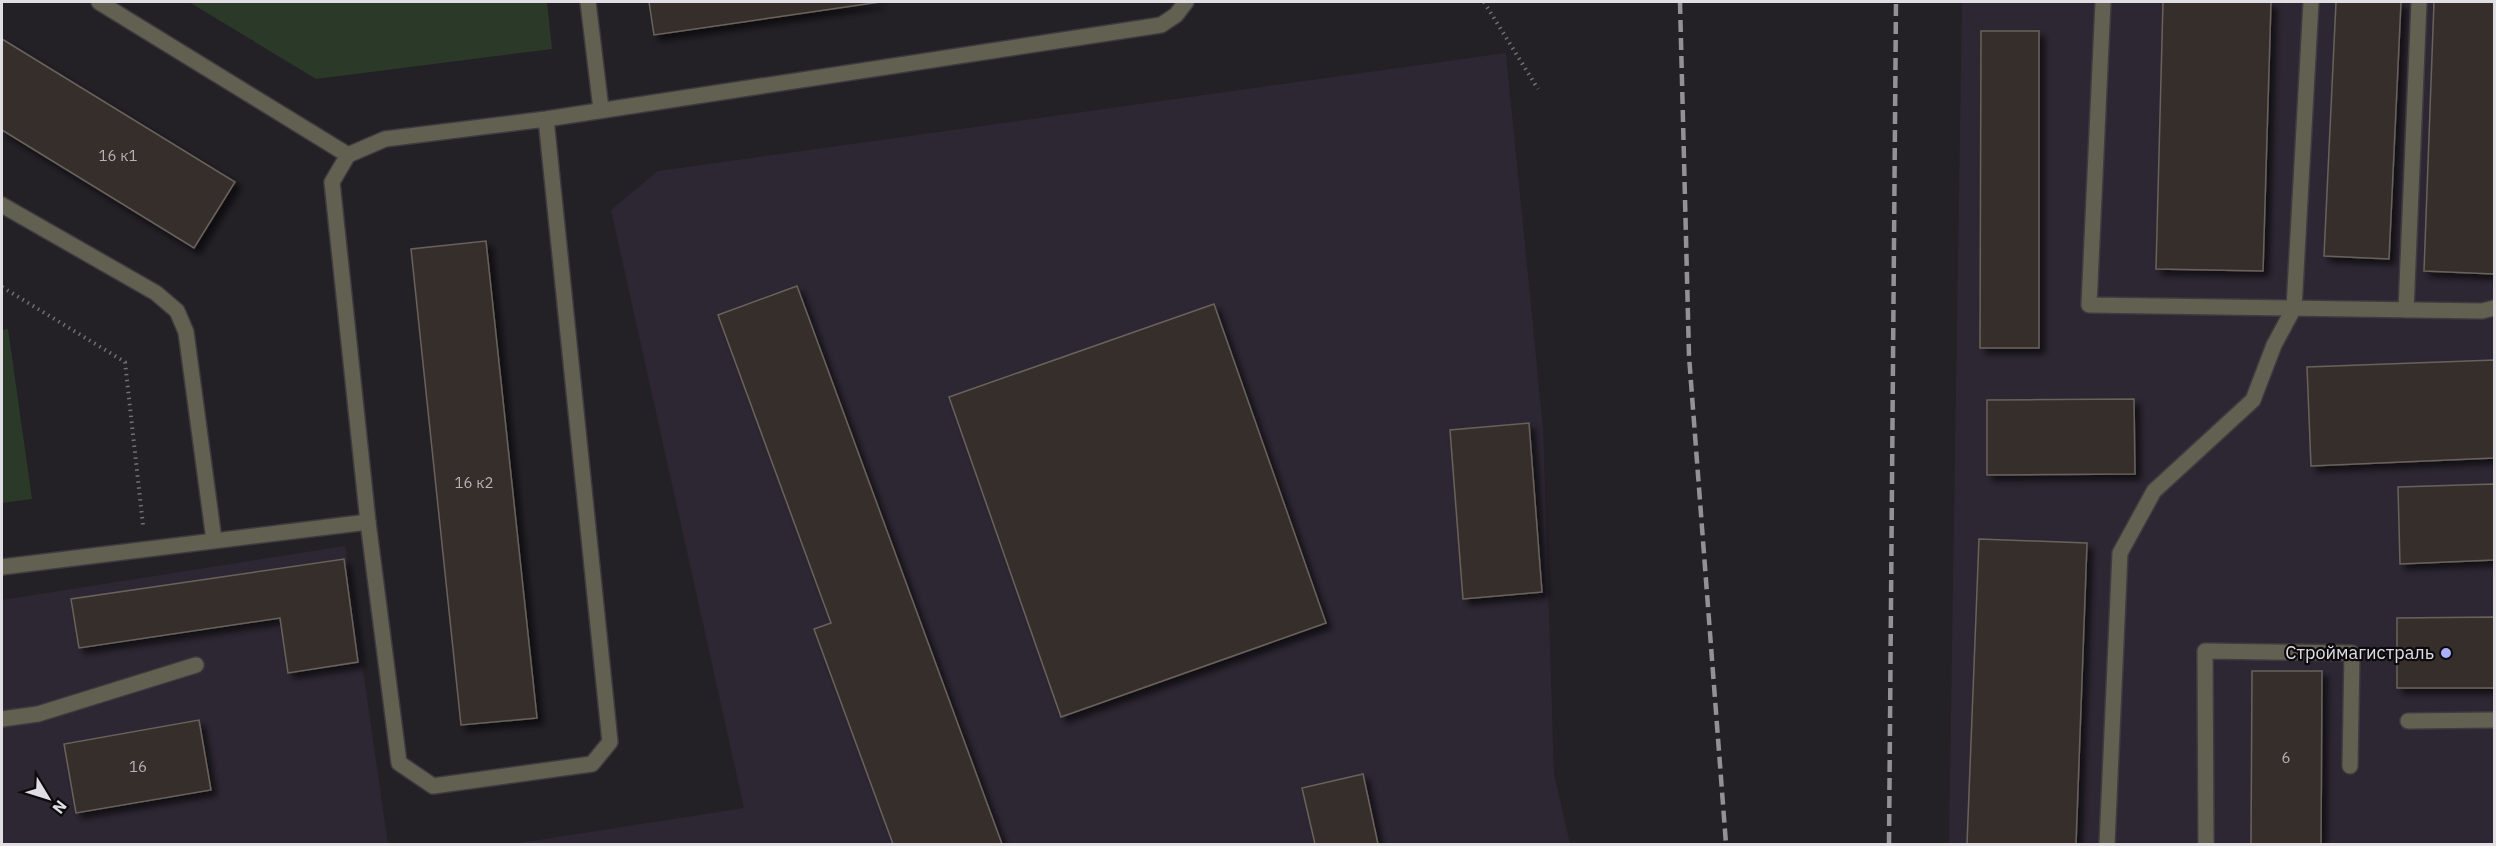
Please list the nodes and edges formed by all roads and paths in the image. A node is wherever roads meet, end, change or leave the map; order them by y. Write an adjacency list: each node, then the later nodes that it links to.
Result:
1 (99, 2): 11 (lane)
2 (588, 2): 9 (lane)
3 (1186, 2): 9 (lane)
4 (1484, 2): 8 (path)
5 (2103, 2): 14 (lane)
6 (2311, 2): 14 (lane)
7 (2419, 2): 16 (lane)
8 (1538, 88)
9 (601, 109): 10 (lane)
10 (546, 119): 11 (lane); 17 (lane)
11 (348, 155): 17 (lane)
12 (2, 205): 18 (lane)
13 (2, 287): 19 (path)
14 (2294, 308): 16 (lane); 26 (lane)
15 (2494, 308): 16 (lane)
16 (2406, 310)
17 (368, 522): 18 (lane)
18 (213, 540): 19 (lane)
19 (145, 549): 20 (lane)
20 (2, 567)
21 (196, 664): 22 (lane)
22 (2, 719)
23 (2494, 720): 24 (lane)
24 (2408, 721)
25 (2350, 766): 27 (lane)
26 (2107, 844)
27 (2206, 844)

